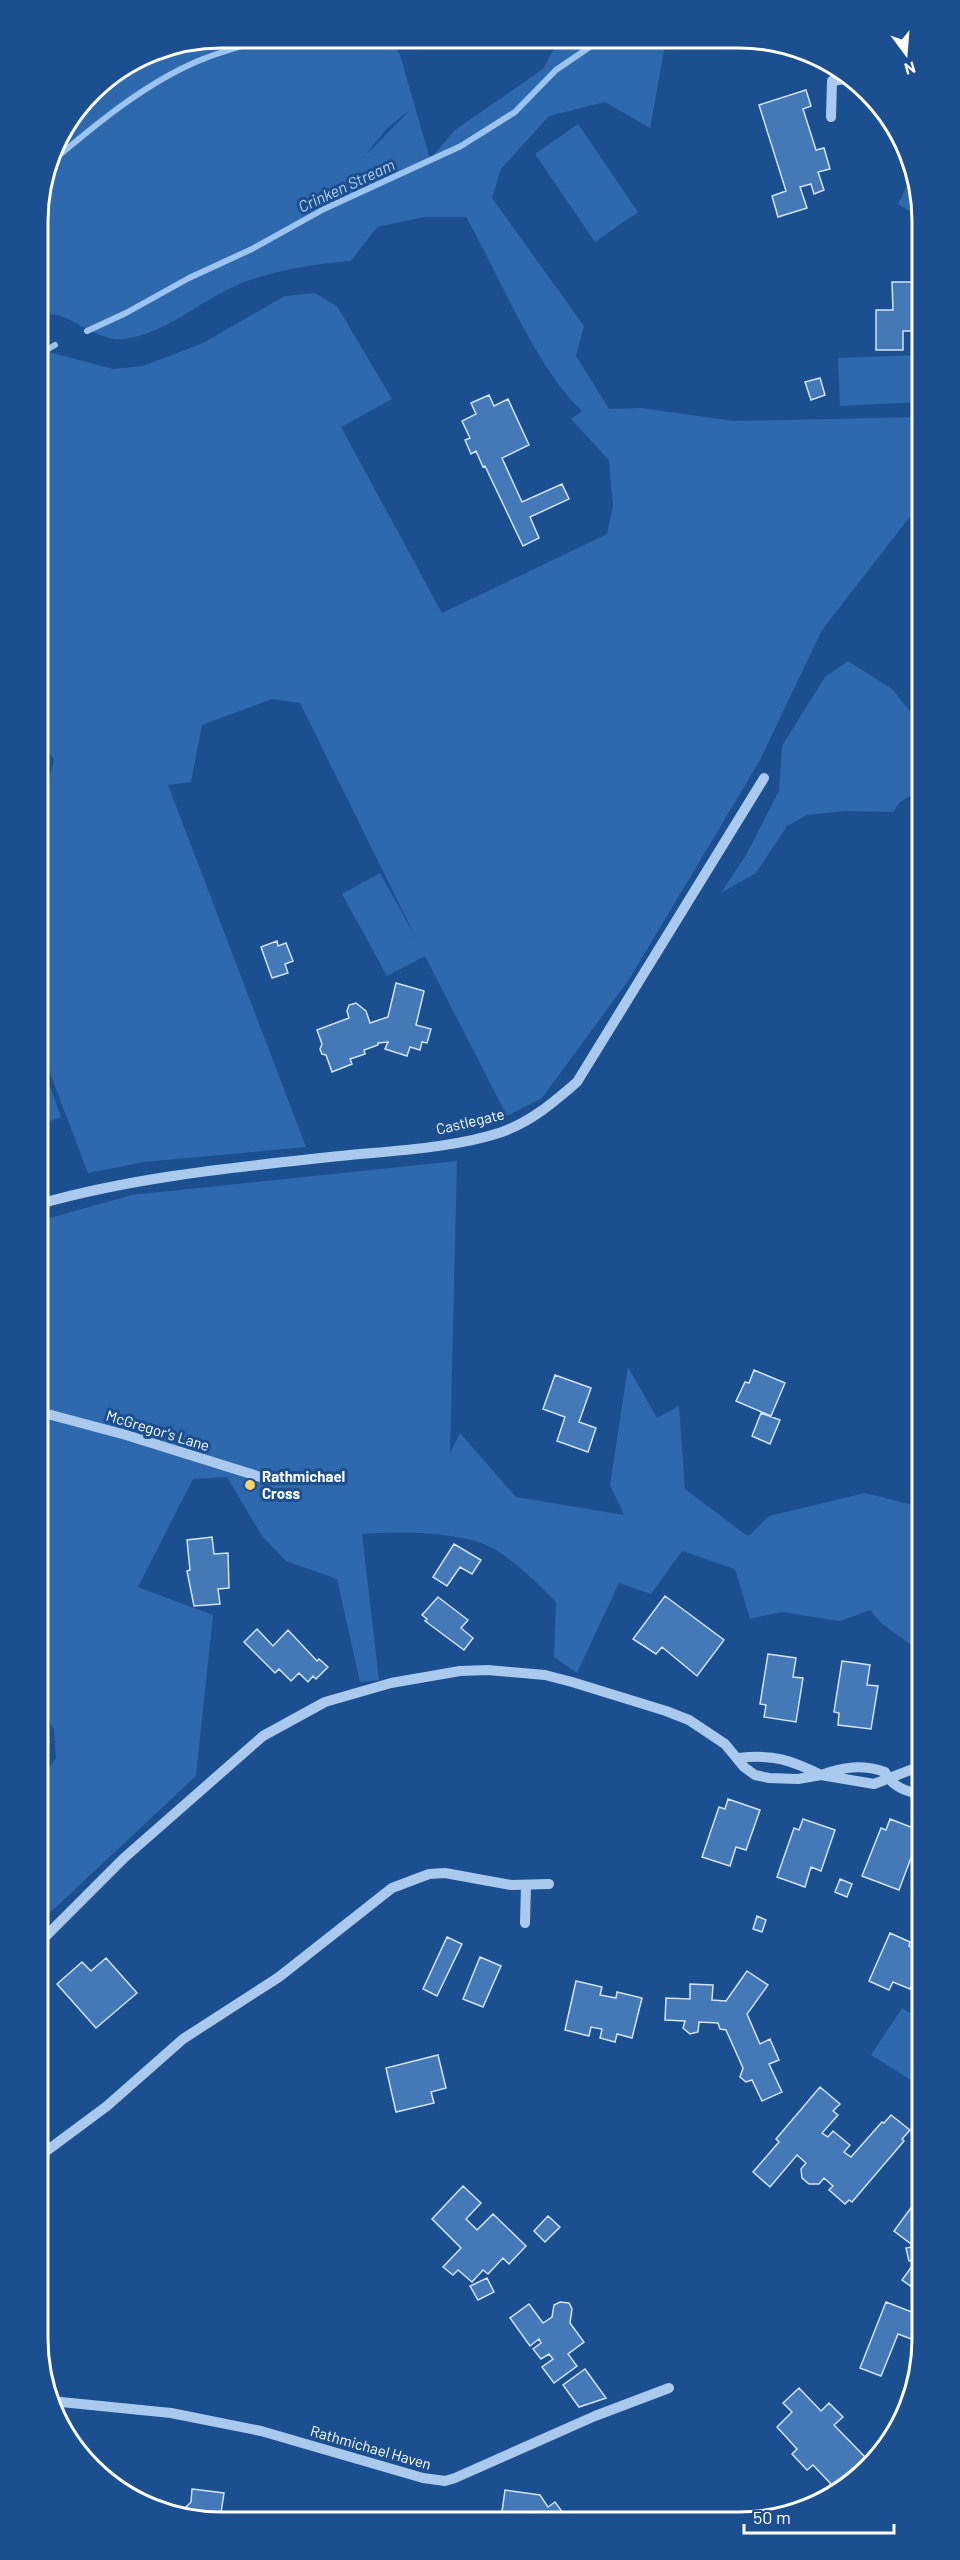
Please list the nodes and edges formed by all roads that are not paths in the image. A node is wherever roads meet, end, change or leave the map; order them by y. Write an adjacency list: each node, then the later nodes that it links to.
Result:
1 (839, 80): 2 (street)
2 (831, 117)
3 (764, 778): 4 (street, Castlegate)
4 (48, 1201)
5 (48, 1414): 6 (street, McGregor's Lane)
6 (267, 1479)
7 (739, 1758): 9 (street); 9 (street); 15 (street)
8 (912, 1769): 10 (street)
9 (821, 1775): 10 (street); 10 (street)
10 (888, 1779): 11 (street)
11 (912, 1792)
12 (549, 1884): 13 (street)
13 (526, 1885): 14 (street); 16 (street)
14 (525, 1923)
15 (48, 1934)
16 (48, 2150)
17 (669, 2388): 18 (street, Rathmichael Haven)
18 (60, 2402)

